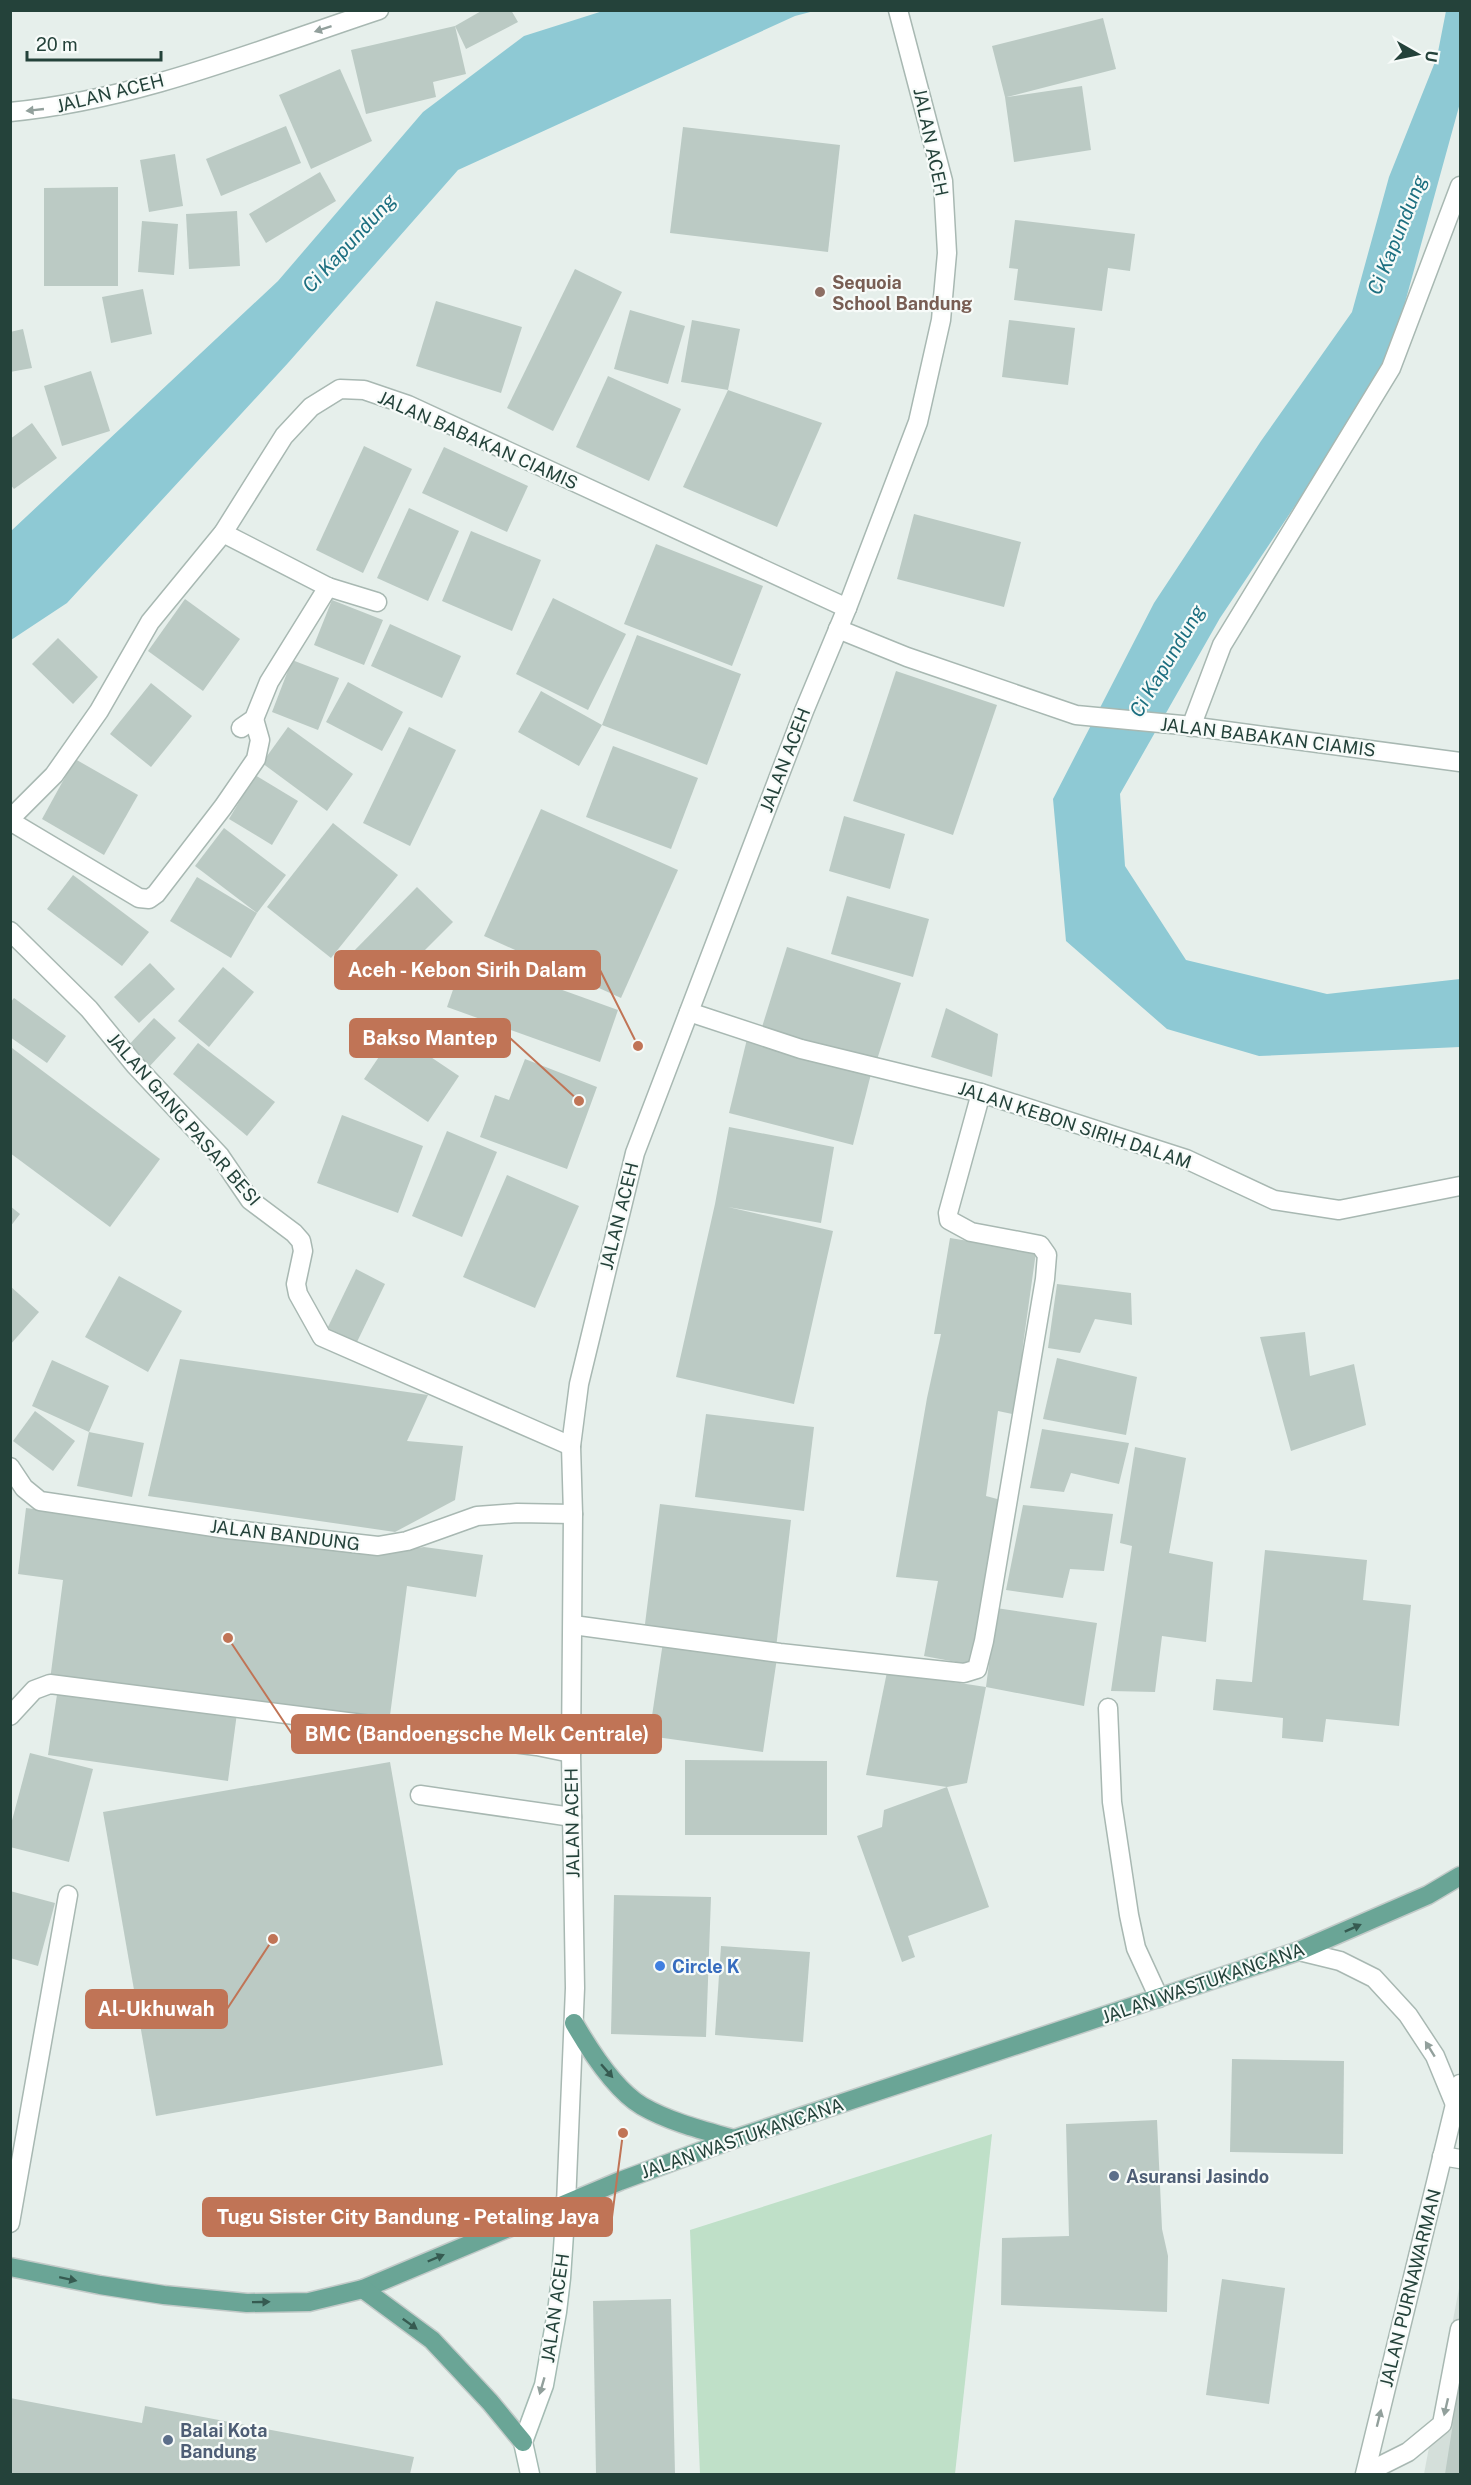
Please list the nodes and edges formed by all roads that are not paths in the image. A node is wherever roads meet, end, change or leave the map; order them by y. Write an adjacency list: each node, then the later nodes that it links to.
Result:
1 (379, 10): 3 (street, JALAN ACEH, one-way to 3)
2 (898, 10): 8 (street, JALAN ACEH)
3 (10, 112)
4 (1461, 186): 10 (street)
5 (223, 533): 6 (street); 8 (street, JALAN BABAKAN CIAMIS); 12 (street, JALAN BABAKAN CIAMIS)
6 (328, 587): 7 (street); 12 (street)
7 (377, 602)
8 (848, 608): 9 (street, JALAN ACEH)
9 (838, 629): 10 (street, JALAN BABAKAN CIAMIS); 14 (street, JALAN ACEH)
10 (1187, 726): 11 (street, JALAN BABAKAN CIAMIS)
11 (1461, 762)
12 (10, 820)
13 (10, 931): 17 (street, JALAN GANG PASAR BESI)
14 (689, 1012): 15 (street, JALAN KEBON SIRIH DALAM); 17 (street, JALAN ACEH)
15 (981, 1093): 16 (street, JALAN KEBON SIRIH DALAM); 20 (street)
16 (1461, 1186)
17 (571, 1446): 19 (street, JALAN ACEH)
18 (10, 1467): 19 (street, JALAN BANDUNG)
19 (573, 1514): 20 (street, JALAN ACEH)
20 (573, 1625): 23 (street, JALAN ACEH)
21 (1108, 1708): 29 (street)
22 (10, 1716): 23 (street)
23 (571, 1753): 25 (street, JALAN ACEH)
24 (420, 1795): 25 (street)
25 (572, 1817): 30 (street, JALAN ACEH)
26 (1461, 1876): 28 (main road, JALAN WASTUKANCANA, one-way to 26)
27 (68, 1895): 37 (street)
28 (1299, 1951): 29 (main road, JALAN WASTUKANCANA); 32 (street, one-way to 28)
29 (1158, 1998): 33 (main road, JALAN WASTUKANCANA)
30 (574, 2023): 33 (main road, one-way to 33); 36 (street, JALAN ACEH)
31 (1461, 2084): 32 (street, JALAN PURNAWARMAN)
32 (1454, 2102): 34 (street, JALAN PURNAWARMAN)
33 (734, 2139): 36 (main road, JALAN WASTUKANCANA)
34 (1442, 2156): 35 (street); 42 (street, JALAN PURNAWARMAN, one-way to 34)
35 (1461, 2159)
36 (566, 2204): 39 (main road, JALAN WASTUKANCANA, one-way to 36); 41 (street, JALAN ACEH, one-way to 41)
37 (10, 2223)
38 (10, 2267): 39 (main road, JALAN WASTUKANCANA, one-way to 39)
39 (363, 2289): 41 (main road, one-way to 41)
40 (1461, 2329): 42 (street, one-way to 42)
41 (523, 2442): 43 (street)
42 (1366, 2474)
43 (530, 2475)

